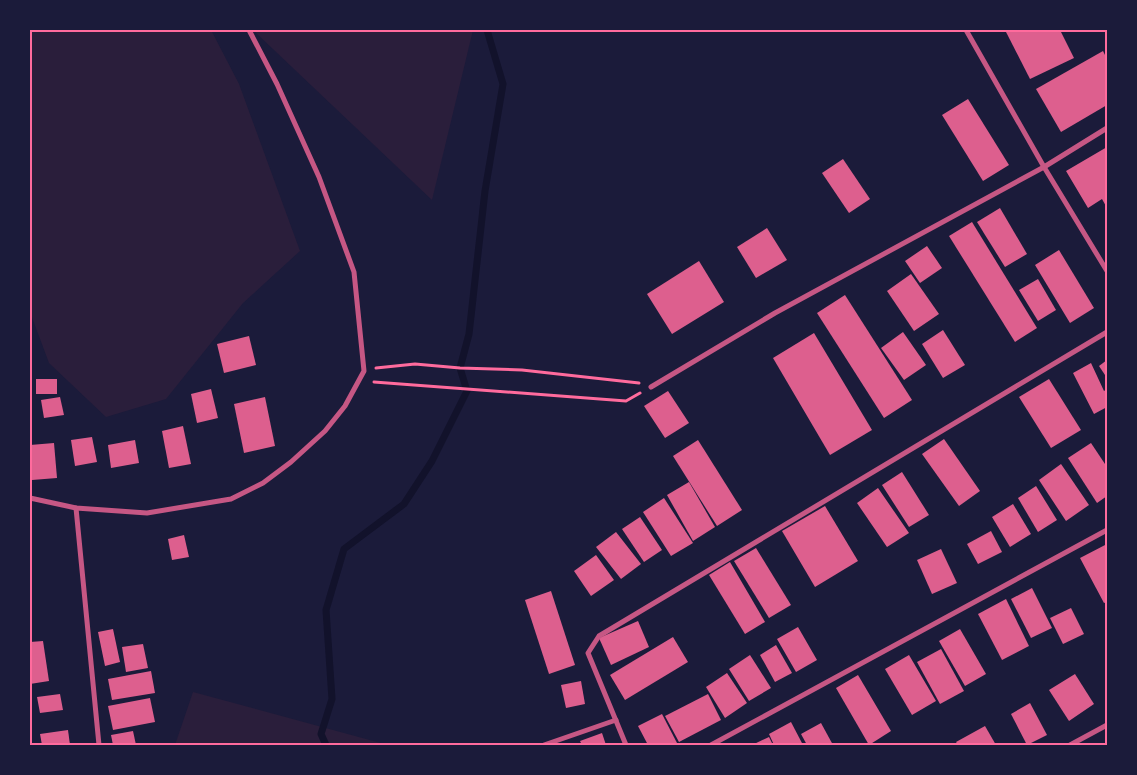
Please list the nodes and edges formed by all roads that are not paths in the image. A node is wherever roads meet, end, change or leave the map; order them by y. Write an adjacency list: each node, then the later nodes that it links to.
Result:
1 (248, 30): 9 (street)
2 (966, 30): 4 (street)
3 (1107, 128): 4 (street)
4 (1044, 167): 5 (street); 7 (street)
5 (1107, 271)
6 (1107, 332): 11 (street)
7 (651, 387)
8 (30, 498): 9 (street)
9 (76, 508): 13 (street)
10 (1107, 530): 16 (street)
11 (616, 720): 14 (street); 15 (street)
12 (1107, 725): 17 (street)
13 (99, 745)
14 (544, 745)
15 (626, 745)
16 (711, 745)
17 (1070, 745)

